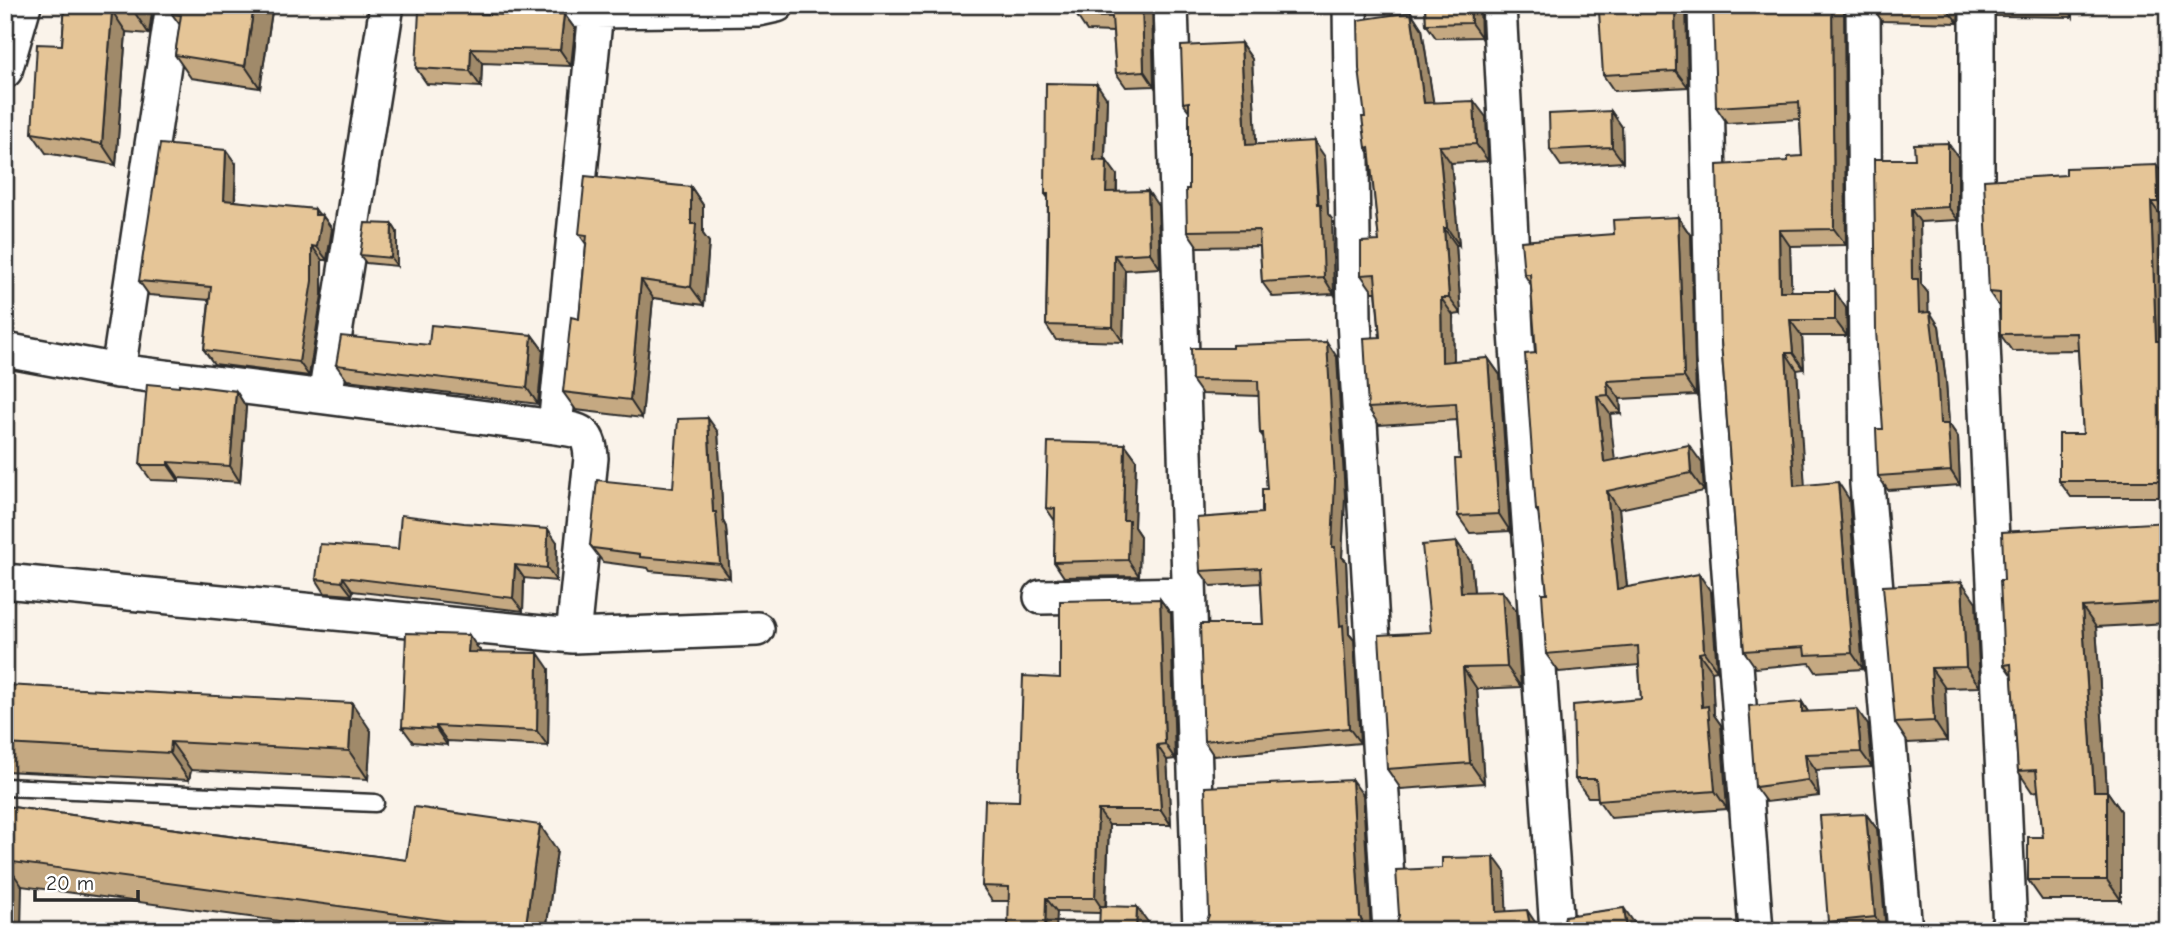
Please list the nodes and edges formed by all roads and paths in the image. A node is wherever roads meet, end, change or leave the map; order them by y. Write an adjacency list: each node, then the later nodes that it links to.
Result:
1 (24, 5): 15 (street)
2 (173, 5): 17 (street)
3 (387, 5): 18 (street)
4 (443, 5): 12 (street)
5 (777, 5): 13 (street)
6 (1171, 5): 21 (street)
7 (1350, 5): 28 (street)
8 (1499, 5): 29 (street)
9 (1705, 5): 30 (street)
10 (1863, 5): 31 (street)
11 (1977, 5): 32 (street)
12 (503, 7): 14 (street)
13 (654, 8): 14 (street)
14 (596, 11): 19 (street)
15 (5, 71)
16 (5, 350): 17 (street)
17 (118, 372): 18 (street)
18 (326, 397): 19 (street)
19 (555, 427): 24 (street)
20 (5, 580): 24 (street)
21 (1188, 594): 22 (street); 27 (street)
22 (1041, 597)
23 (757, 629): 24 (street)
24 (573, 636)
25 (5, 787): 26 (lane)
26 (375, 803)
27 (1200, 931)
28 (1390, 931)
29 (1557, 931)
30 (1756, 931)
31 (1905, 931)
32 (2004, 931)

